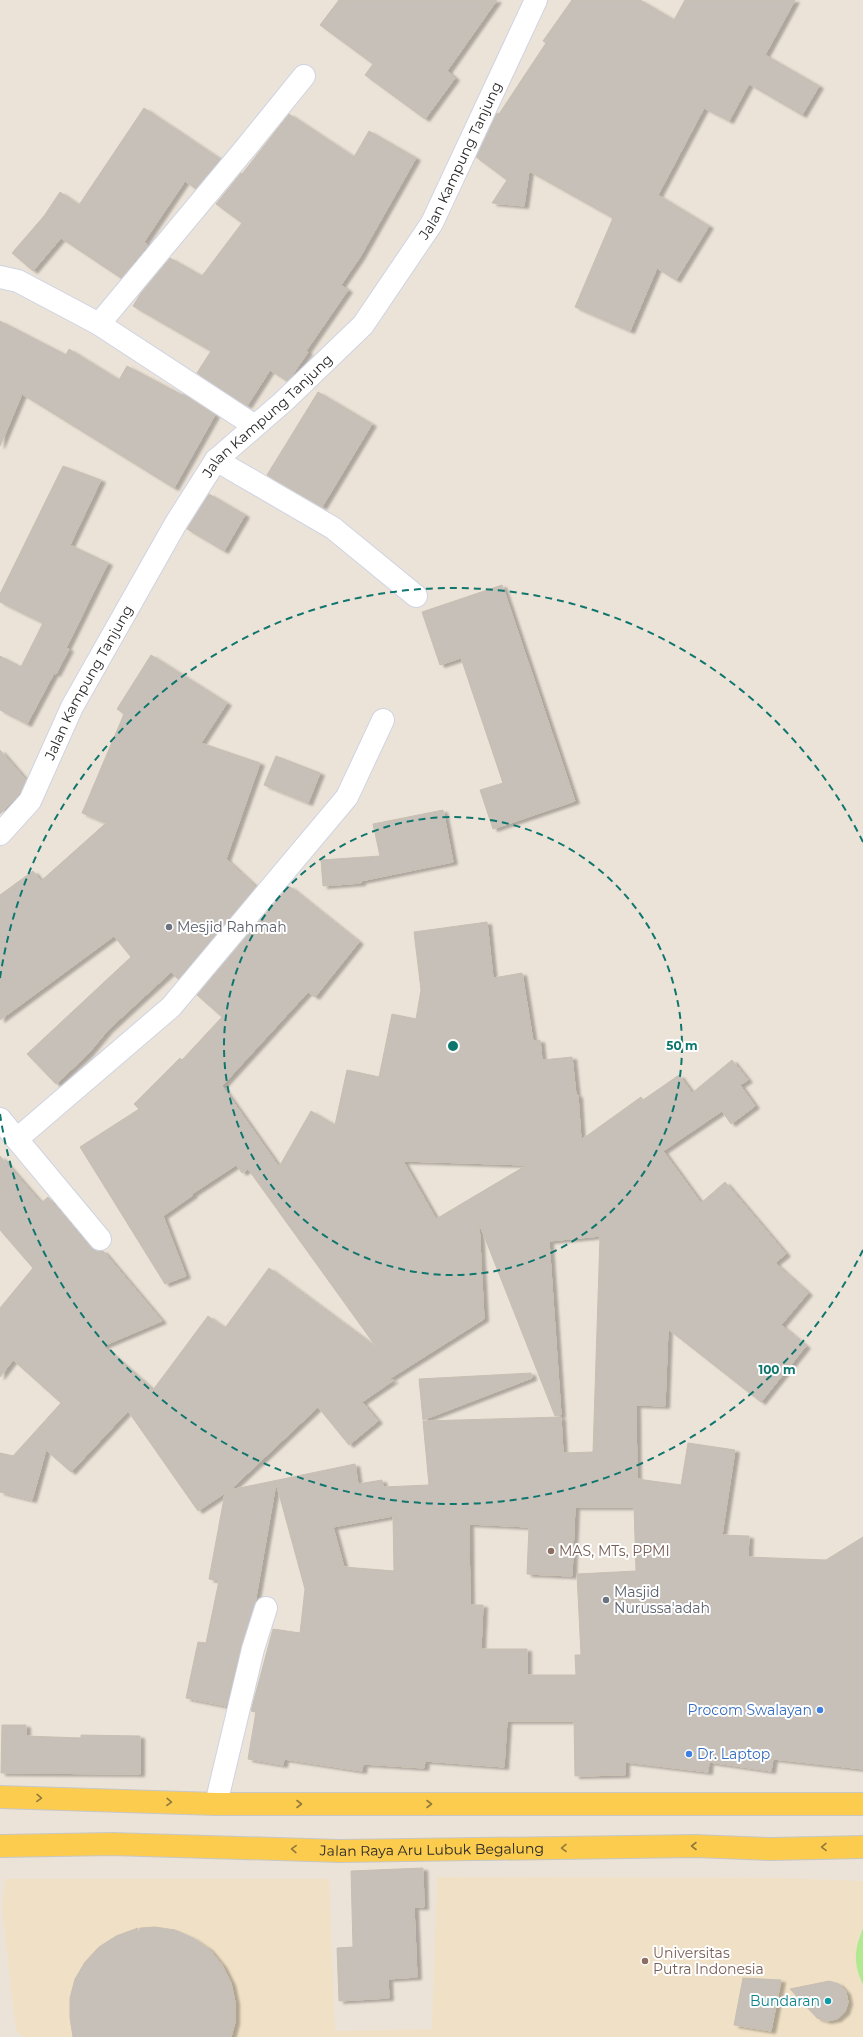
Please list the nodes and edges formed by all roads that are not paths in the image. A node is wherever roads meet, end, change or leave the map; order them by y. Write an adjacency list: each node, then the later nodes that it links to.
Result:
1 (536, 0): 5 (street, Jalan Kampung Tanjung)
2 (304, 76): 4 (street)
3 (0, 277): 4 (street)
4 (98, 324): 5 (street)
5 (255, 426): 6 (street, Jalan Kampung Tanjung)
6 (216, 460): 7 (street); 9 (street, Jalan Kampung Tanjung)
7 (416, 596)
8 (383, 720): 11 (street)
9 (0, 834)
10 (0, 1119): 11 (street)
11 (16, 1139): 12 (street)
12 (100, 1239)
13 (266, 1608): 15 (street)
14 (0, 1797): 15 (main road, one-way to 15)
15 (216, 1804): 16 (main road, one-way to 16)
16 (863, 1804)
17 (0, 1846): 18 (main road, Jalan Raya Aru Lubuk Begalung, one-way to 17)
18 (863, 1847)

